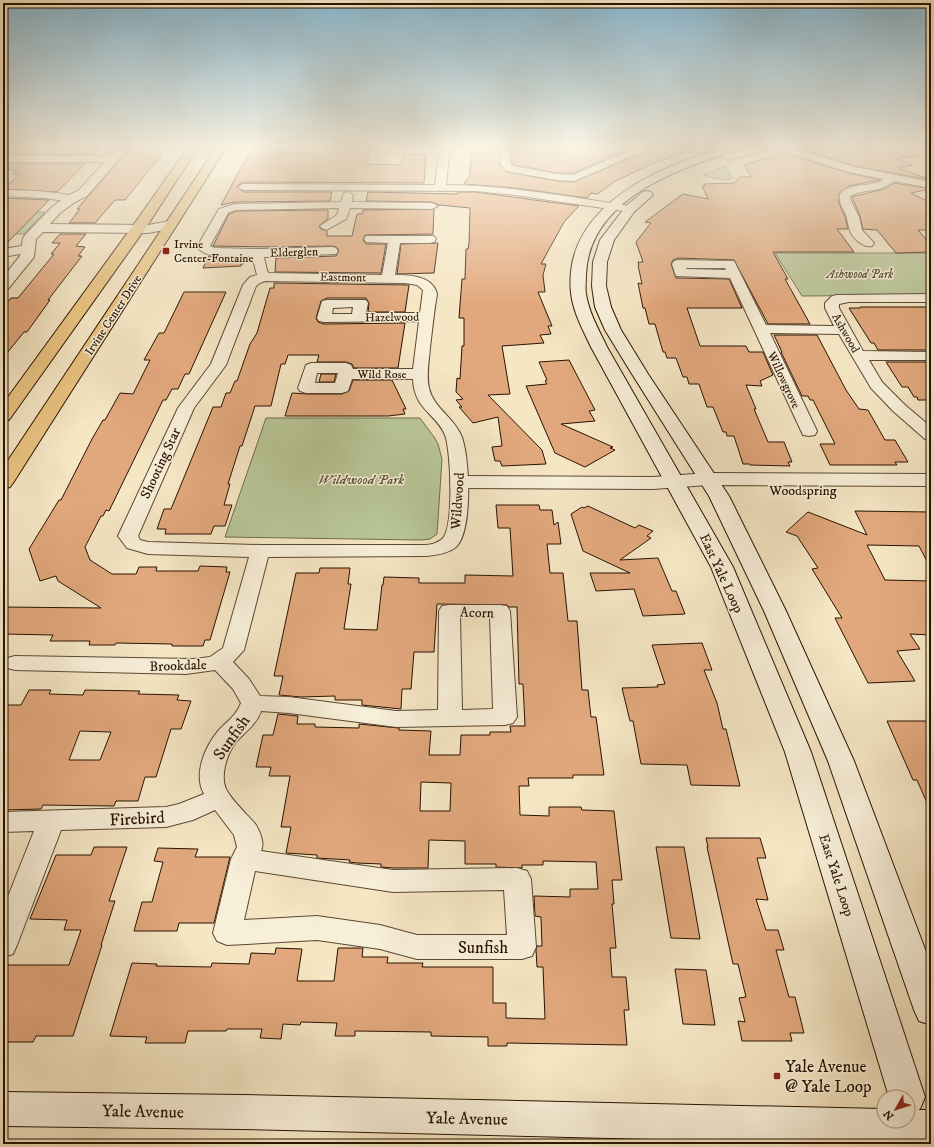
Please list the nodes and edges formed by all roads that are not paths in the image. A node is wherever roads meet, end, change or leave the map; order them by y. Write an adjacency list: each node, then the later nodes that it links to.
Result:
1 (71, 199): 14 (main road)
2 (160, 200): 16 (main road)
3 (187, 200): 13 (main road, Irvine Center Drive)
4 (347, 200): 9 (street, Elderglen)
5 (567, 200): 11 (street)
6 (620, 200): 11 (main road, East Yale Loop)
7 (643, 200): 12 (main road)
8 (844, 200): 20 (street)
9 (345, 205): 10 (street, Elderglen); 15 (street, Elderglen); 24 (street, Elderglen)
10 (432, 206)
11 (611, 206): 12 (street); 45 (main road, East Yale Loop)
12 (630, 209): 47 (main road)
13 (170, 225): 16 (main road); 30 (main road, Irvine Center Drive)
14 (42, 226): 16 (main road); 21 (main road)
15 (326, 226)
16 (142, 227): 30 (main road); 40 (main road)
17 (370, 239): 18 (street)
18 (395, 239): 19 (street); 27 (street)
19 (430, 239)
20 (868, 243)
21 (27, 249): 23 (street); 29 (main road)
22 (332, 250): 24 (street, Elderglen)
23 (3, 253)
24 (257, 253): 26 (street, Elderglen)
25 (735, 274): 34 (street, Willowgrove)
26 (264, 277): 27 (street, Eastmont); 49 (street, Shooting Star)
27 (388, 278): 28 (street, Eastmont)
28 (421, 282): 32 (street, Wildwood)
29 (3, 286)
30 (132, 286): 46 (main road, Irvine Center Drive)
31 (931, 298): 35 (street, Ashwood)
32 (427, 317): 33 (street, Hazelwood); 39 (street, Wildwood)
33 (358, 318)
34 (759, 326): 35 (street, Willowgrove); 41 (street, Willowgrove)
35 (842, 326): 36 (street, Ashwood)
36 (859, 355): 37 (street); 42 (street, Ashwood)
37 (931, 356)
38 (345, 374): 39 (street, Wild Rose)
39 (420, 374): 44 (street, Wildwood)
40 (3, 416)
41 (808, 431)
42 (931, 435)
43 (931, 480): 47 (main road, Woodspring)
44 (460, 482): 45 (main road, Woodspring); 49 (street, Wildwood)
45 (676, 482): 47 (main road, Woodspring); 61 (main road, East Yale Loop)
46 (3, 484)
47 (712, 485): 48 (main road, Woodspring); 59 (main road)
48 (931, 490)
49 (260, 550): 50 (street, Brookdale)
50 (220, 662): 51 (street, Brookdale); 52 (street, Sunfish)
51 (15, 663)
52 (252, 703): 53 (street, Acorn); 54 (street, Sunfish)
53 (450, 717): 53 (street, Acorn)
54 (219, 798): 56 (street, Firebird); 57 (street, Sunfish)
55 (3, 822): 56 (street, Firebird)
56 (51, 822): 58 (street)
57 (244, 859): 57 (street, Sunfish)
58 (3, 945)
59 (931, 1010)
60 (3, 1109): 61 (main road, Yale Avenue)
61 (917, 1119)

